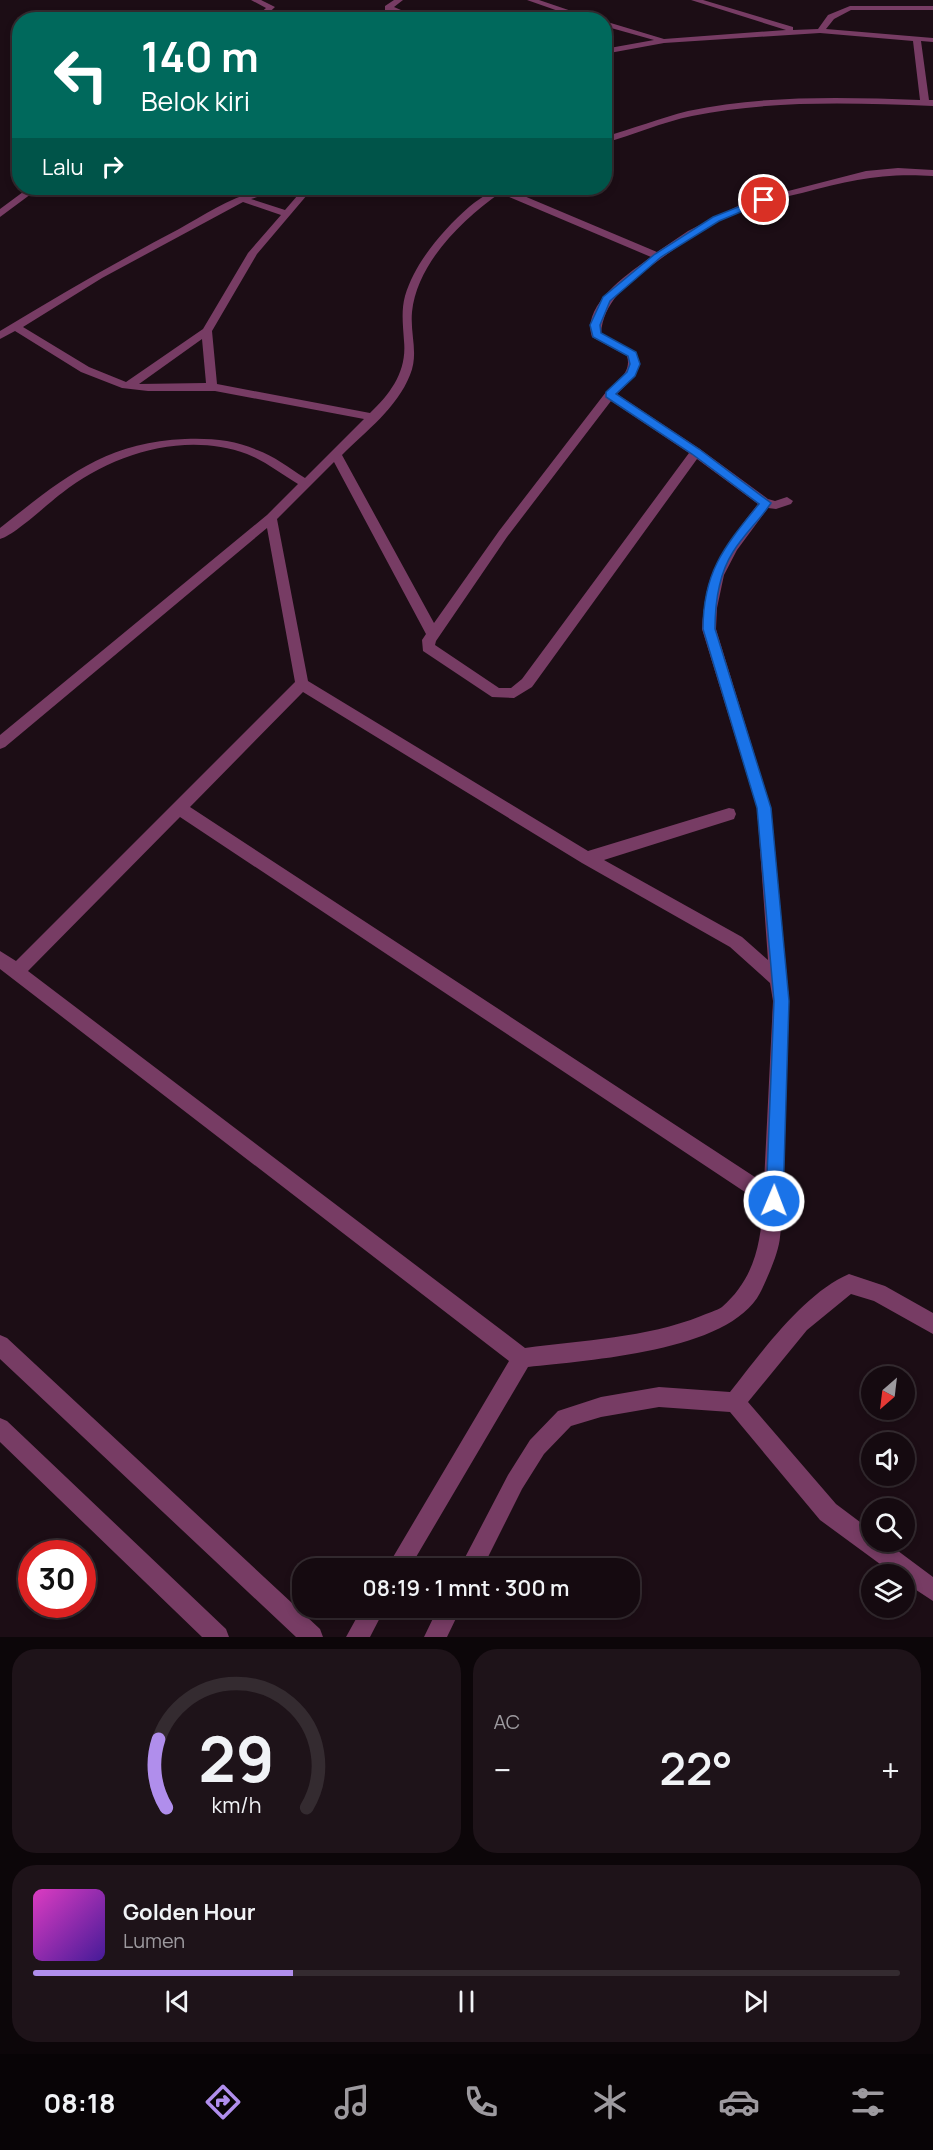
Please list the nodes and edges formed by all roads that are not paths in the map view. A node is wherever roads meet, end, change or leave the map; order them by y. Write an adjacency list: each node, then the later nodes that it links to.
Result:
1 (255, 0): 6 (street)
2 (399, 0): 7 (street)
3 (531, 0): 8 (street)
4 (696, 0): 11 (street)
5 (933, 8): 10 (street)
6 (266, 12)
7 (399, 12)
8 (569, 12)
9 (612, 25): 14 (street)
10 (820, 31): 11 (street); 12 (street)
11 (799, 32): 14 (street)
12 (918, 38): 13 (street); 16 (street)
13 (933, 40)
14 (664, 41): 15 (street)
15 (612, 51)
16 (929, 103): 17 (street)
17 (612, 138)
18 (933, 173): 27 (street)
19 (25, 195): 26 (street)
20 (254, 195): 24 (street)
21 (302, 195): 25 (street)
22 (492, 195): 34 (street)
23 (517, 195): 27 (street)
24 (242, 199): 25 (street); 28 (street)
25 (285, 213): 29 (street)
26 (0, 214)
27 (658, 255): 33 (street)
28 (14, 326): 30 (street); 31 (street)
29 (207, 331): 31 (street); 32 (street)
30 (0, 336)
31 (128, 386): 32 (street)
32 (212, 387): 34 (street)
33 (610, 395): 35 (street); 42 (street)
34 (373, 417): 36 (street)
35 (696, 452): 39 (street); 42 (street)
36 (336, 455): 37 (street); 42 (street)
37 (306, 484): 40 (street); 41 (street)
38 (787, 501): 39 (street)
39 (765, 503): 50 (street)
40 (271, 518): 43 (street); 44 (street)
41 (0, 535)
42 (433, 634)
43 (302, 684): 45 (street); 47 (street)
44 (0, 742)
45 (179, 808): 49 (street); 51 (street)
46 (729, 814): 47 (street)
47 (587, 858): 50 (street)
48 (0, 959): 49 (street)
49 (16, 972): 54 (street)
50 (778, 979): 51 (street)
51 (774, 1201): 54 (street)
52 (933, 1324): 55 (street)
53 (0, 1345): 63 (street)
54 (522, 1358): 57 (street)
55 (735, 1402): 58 (street); 59 (street)
56 (0, 1428): 62 (street)
57 (404, 1558)
58 (476, 1558)
59 (933, 1590)
60 (368, 1618): 64 (street)
61 (445, 1618): 65 (street)
62 (218, 1637)
63 (312, 1637)
64 (357, 1637)
65 (435, 1637)

